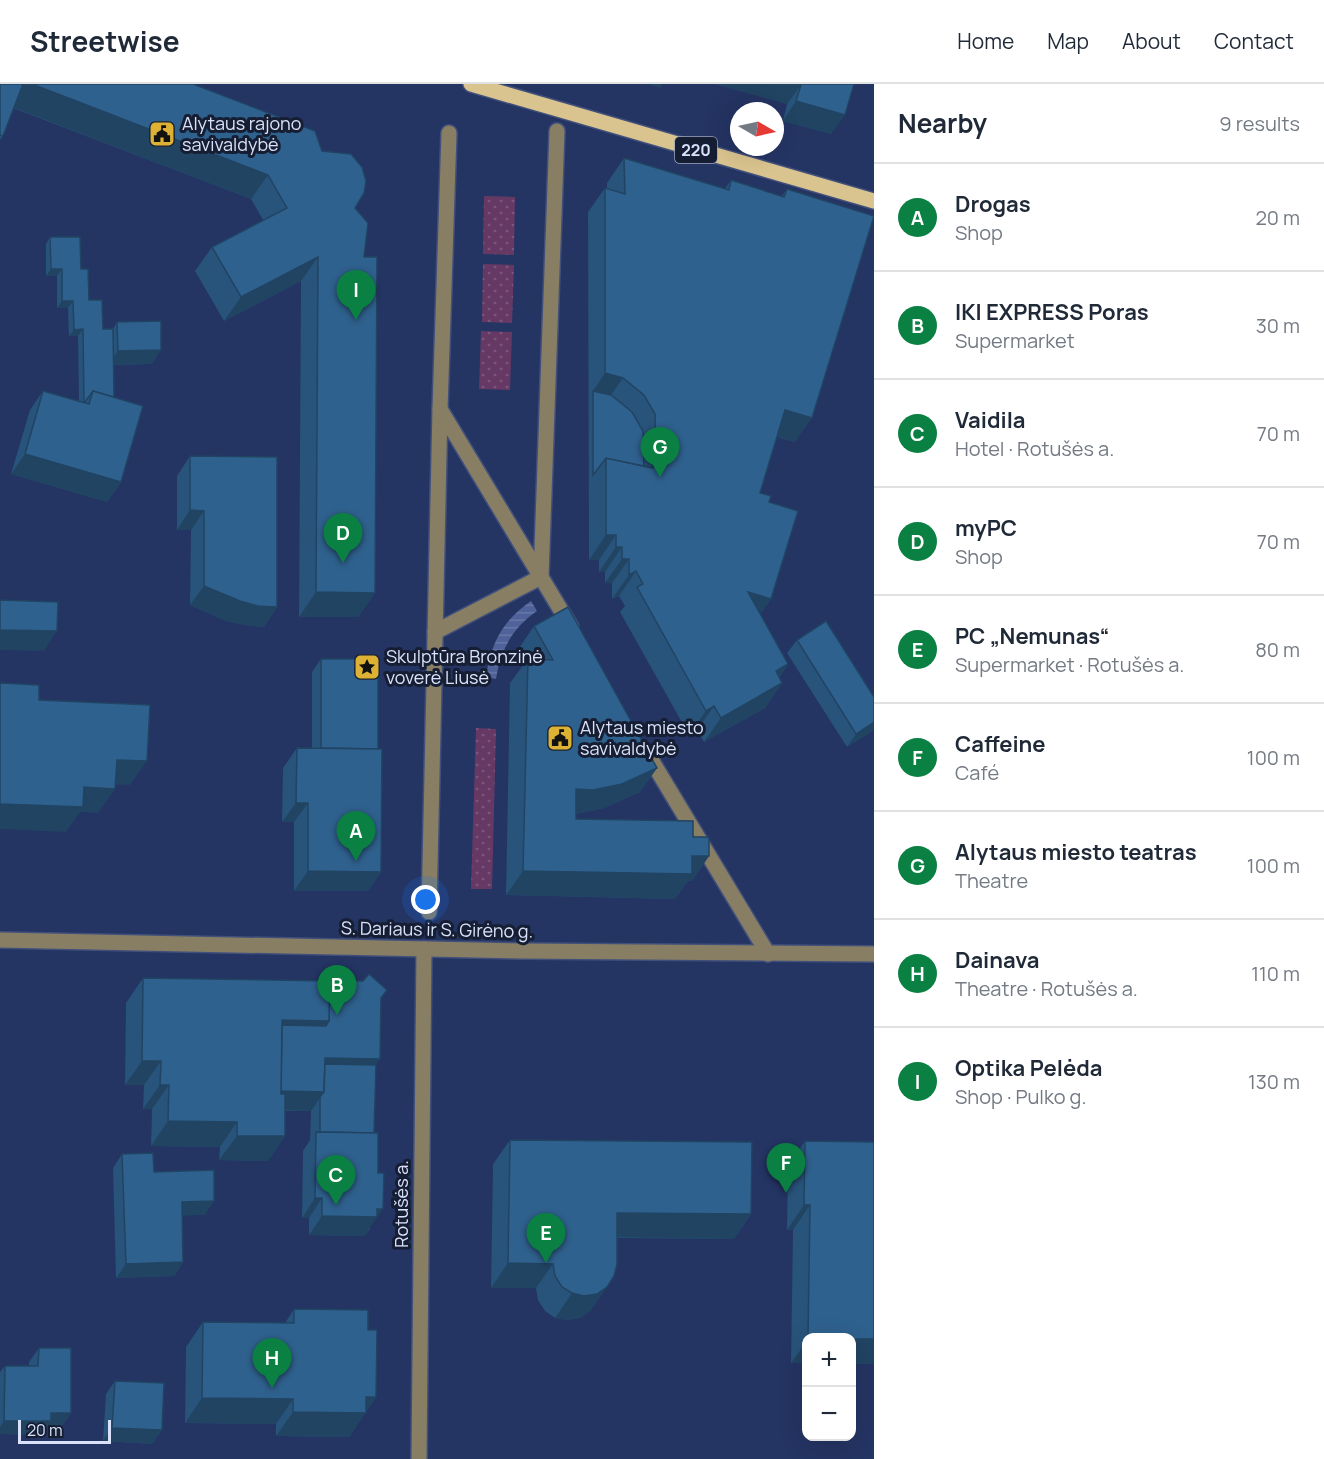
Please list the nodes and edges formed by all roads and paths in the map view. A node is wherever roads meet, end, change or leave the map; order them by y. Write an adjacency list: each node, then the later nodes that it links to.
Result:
1 (471, 84): 2 (main road, 220)
2 (506, 89): 5 (main road, 220)
3 (556, 131): 7 (street)
4 (449, 133): 6 (street)
5 (874, 201)
6 (440, 409): 7 (street); 8 (street)
7 (541, 578): 8 (street); 9 (street)
8 (435, 632): 11 (street)
9 (579, 641)
10 (639, 740): 14 (street)
11 (429, 912)
12 (0, 940): 13 (street, S. Dariaus ir S. Girėno g.)
13 (424, 949): 14 (street, S. Dariaus ir S. Girėno g.); 16 (street, Rotušės a.)
14 (768, 954): 15 (street, S. Dariaus ir S. Girėno g.)
15 (874, 954)
16 (419, 1459)

